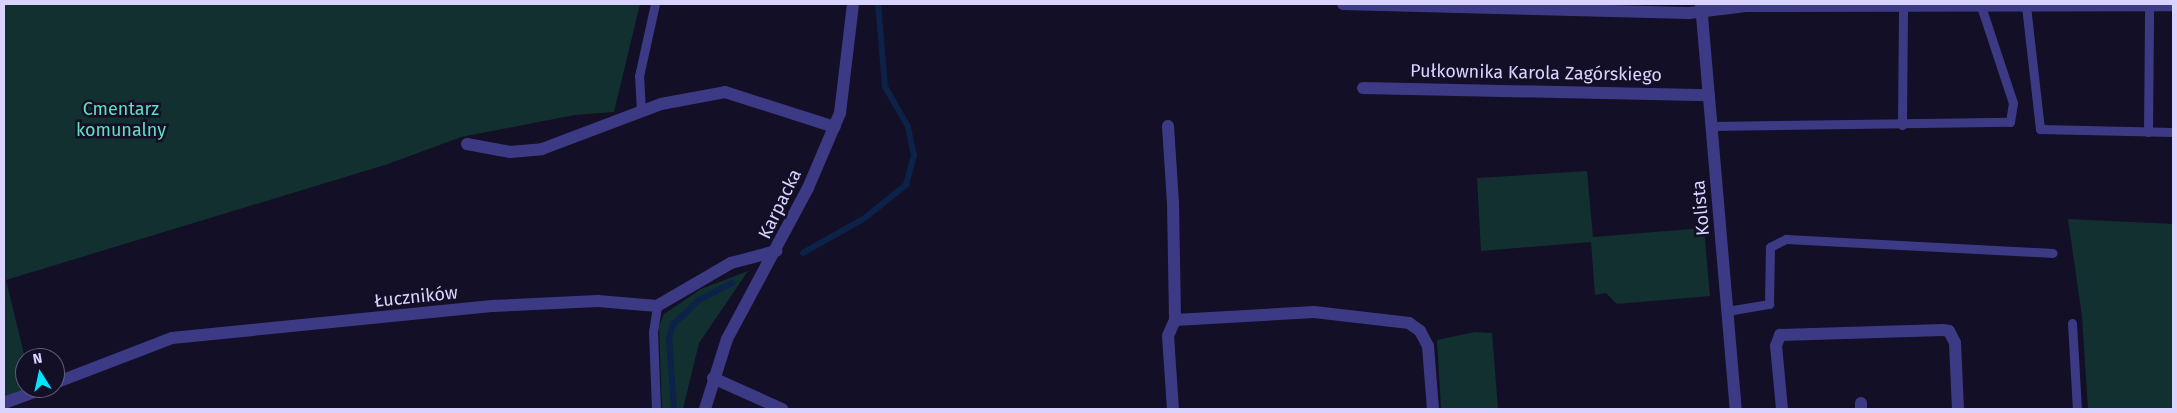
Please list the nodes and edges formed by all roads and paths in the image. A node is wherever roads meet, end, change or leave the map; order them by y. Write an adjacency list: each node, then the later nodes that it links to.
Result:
1 (655, 4): 12 (lane)
2 (853, 4): 16 (street, Karpacka)
3 (1343, 4): 9 (street)
4 (2149, 5): 5 (street); 8 (street); 17 (lane)
5 (2173, 5)
6 (1903, 6): 7 (street); 9 (street); 13 (lane)
7 (1981, 6): 8 (street); 13 (lane)
8 (2026, 6): 17 (lane)
9 (1701, 8): 11 (street, Kolista)
10 (1362, 88): 11 (street, Pułkownika Karola Zagórskiego)
11 (1709, 95): 15 (street, Kolista)
12 (641, 112): 16 (street); 19 (street)
13 (1902, 125): 15 (lane)
14 (1168, 126): 24 (street)
15 (1711, 126): 23 (street, Kolista)
16 (835, 127): 20 (street, Karpacka)
17 (2148, 132): 18 (lane)
18 (2173, 132)
19 (467, 144)
20 (776, 251): 22 (street); 26 (street, Karpacka)
21 (2052, 253): 23 (lane)
22 (657, 306): 27 (street, Łuczników); 30 (lane)
23 (1727, 311): 35 (street, Kolista)
24 (1175, 320): 33 (street); 34 (street)
25 (2072, 323): 38 (lane)
26 (713, 378): 31 (street, Karpacka); 32 (street)
27 (65, 379)
28 (18, 398): 29 (street)
29 (4, 403)
30 (656, 409)
31 (705, 409)
32 (782, 409)
33 (1172, 409)
34 (1433, 409)
35 (1736, 409)
36 (1782, 409): 37 (street)
37 (1958, 409)
38 (2077, 409)

